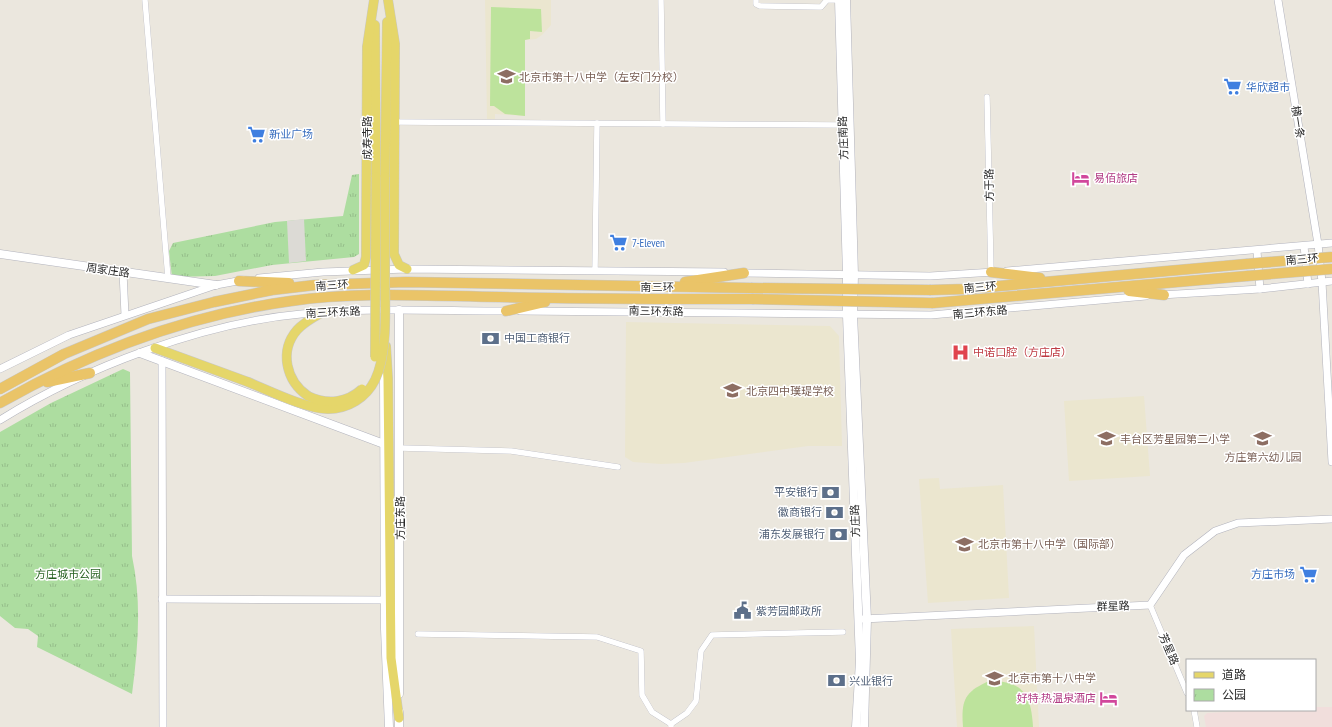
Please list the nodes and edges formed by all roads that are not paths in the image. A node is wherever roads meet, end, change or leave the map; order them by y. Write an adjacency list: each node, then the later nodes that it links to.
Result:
1 (145, 0): 31 (street)
2 (375, 0): 14 (main road); 15 (main road, 成寿寺路)
3 (387, 0): 10 (main road); 14 (main road)
4 (661, 0): 12 (street)
5 (756, 0): 6 (street)
6 (839, 0): 13 (main road, 方庄南路)
7 (846, 0): 30 (main road, 方庄南路)
8 (1278, 0): 18 (street, 横一条)
9 (987, 97): 29 (street, 方于路)
10 (395, 122): 11 (street); 16 (main road)
11 (597, 123): 12 (street); 26 (street)
12 (663, 124): 13 (street)
13 (842, 125): 30 (main road, 方庄南路)
14 (380, 177): 47 (main road, bridge); 50 (main road, bridge)
15 (367, 195): 16 (main road); 25 (main road, 成寿寺路)
16 (394, 195): 23 (main road)
17 (1332, 243): 18 (street)
18 (1318, 244): 19 (street); 35 (street, 横一条)
19 (1304, 246): 20 (street); 36 (street)
20 (1257, 250): 29 (street); 41 (street)
21 (0, 254): 27 (main road, 周家庄路)
22 (1332, 257): 32 (highway, 南三环, bridge)
23 (406, 269): 25 (street); 26 (street)
24 (1332, 269): 40 (highway, 南三环, bridge)
25 (353, 270): 33 (street)
26 (595, 271): 28 (street)
27 (123, 272): 31 (main road, 周家庄路); 48 (street)
28 (744, 272): 30 (street); 39 (highway)
29 (991, 272): 30 (street); 32 (highway)
30 (850, 275): 49 (main road, 方庄路)
31 (168, 278): 37 (main road, 周家庄路)
32 (1060, 280): 39 (highway, 南三环, bridge)
33 (239, 281): 37 (street); 38 (highway)
34 (1332, 281): 35 (street, 南三环东路)
35 (1322, 282): 36 (street, 南三环东路); 62 (street, 横一条)
36 (1308, 284): 41 (street, 南三环东路)
37 (216, 285): 48 (street)
38 (315, 285): 39 (highway, 南三环); 57 (highway, 南三环)
39 (659, 286)
40 (1107, 288): 42 (highway); 43 (highway, 南三环, bridge)
41 (1260, 289): 42 (street, 南三环东路)
42 (1164, 295): 49 (street, 南三环东路)
43 (562, 299): 46 (highway); 56 (highway, 南三环)
44 (384, 310): 45 (street, 南三环东路); 47 (street, 南三环东路); 60 (main road)
45 (399, 310): 46 (street, 南三环东路); 61 (main road, 方庄东路)
46 (506, 311): 49 (street, 南三环东路)
47 (323, 312): 51 (street, 南三环东路)
48 (125, 315): 54 (street)
49 (850, 315): 68 (main road, 方庄路)
50 (385, 331): 51 (main road, bridge); 73 (main road, bridge)
51 (155, 348): 52 (street, 南三环东路)
52 (140, 353): 53 (main road); 55 (street, 南三环东路)
53 (162, 361): 60 (main road); 65 (street)
54 (0, 369)
55 (90, 373): 56 (highway); 59 (street, 南三环东路)
56 (31, 385): 58 (highway, 南三环)
57 (0, 389)
58 (0, 403)
59 (0, 420)
60 (384, 444): 66 (main road)
61 (400, 448): 63 (street); 73 (main road, 方庄东路)
62 (1332, 462)
63 (618, 467)
64 (1332, 519): 67 (street)
65 (162, 599): 66 (street); 75 (street)
66 (385, 600): 76 (main road)
67 (1150, 605): 68 (street, 群星路); 71 (street, 芳星路)
68 (863, 619): 77 (main road, 方庄路); 78 (main road, 方庄路)
69 (843, 632): 74 (street)
70 (418, 634): 74 (street)
71 (1186, 691)
72 (1194, 711): 79 (street)
73 (399, 722)
74 (671, 725)
75 (163, 727)
76 (389, 727)
77 (856, 727)
78 (864, 727)
79 (1197, 727)

